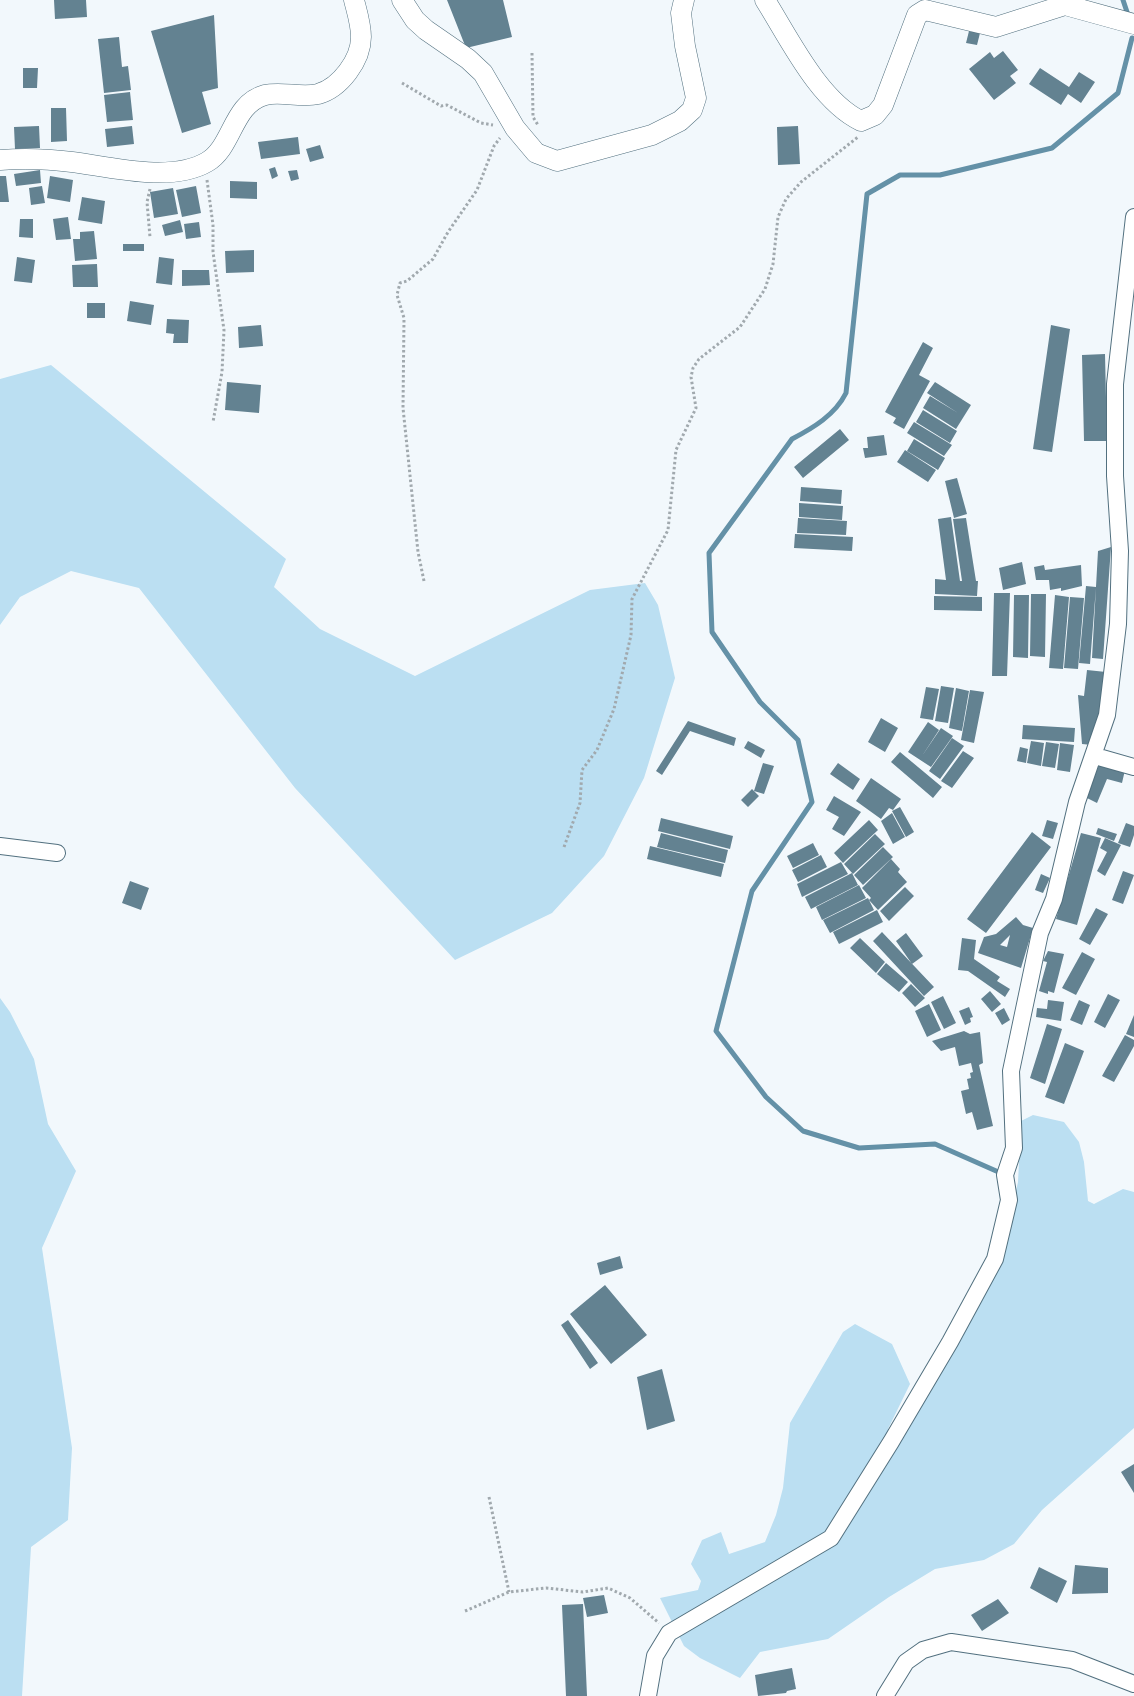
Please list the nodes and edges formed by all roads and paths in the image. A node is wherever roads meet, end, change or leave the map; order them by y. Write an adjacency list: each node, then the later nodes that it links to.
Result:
1 (354, 0): 12 (street)
2 (402, 0): 9 (street)
3 (684, 0): 9 (street)
4 (765, 0): 8 (street)
5 (1134, 24): 8 (street)
6 (532, 54): 10 (path)
7 (402, 83): 9 (path)
8 (861, 121): 21 (path)
9 (515, 128): 17 (path)
10 (541, 131)
11 (0, 160): 13 (street)
12 (206, 163): 13 (street); 16 (path)
13 (152, 173): 15 (path)
14 (1134, 217): 18 (street)
15 (150, 237)
16 (213, 422)
17 (424, 581)
18 (1095, 756): 19 (street); 26 (street)
19 (1134, 767)
20 (0, 846): 22 (street)
21 (564, 847)
22 (56, 853)
23 (489, 1497): 24 (path)
24 (509, 1592): 25 (path); 26 (path)
25 (465, 1612)
26 (669, 1633): 28 (street)
27 (1134, 1684): 29 (street)
28 (648, 1696)
29 (885, 1696)

